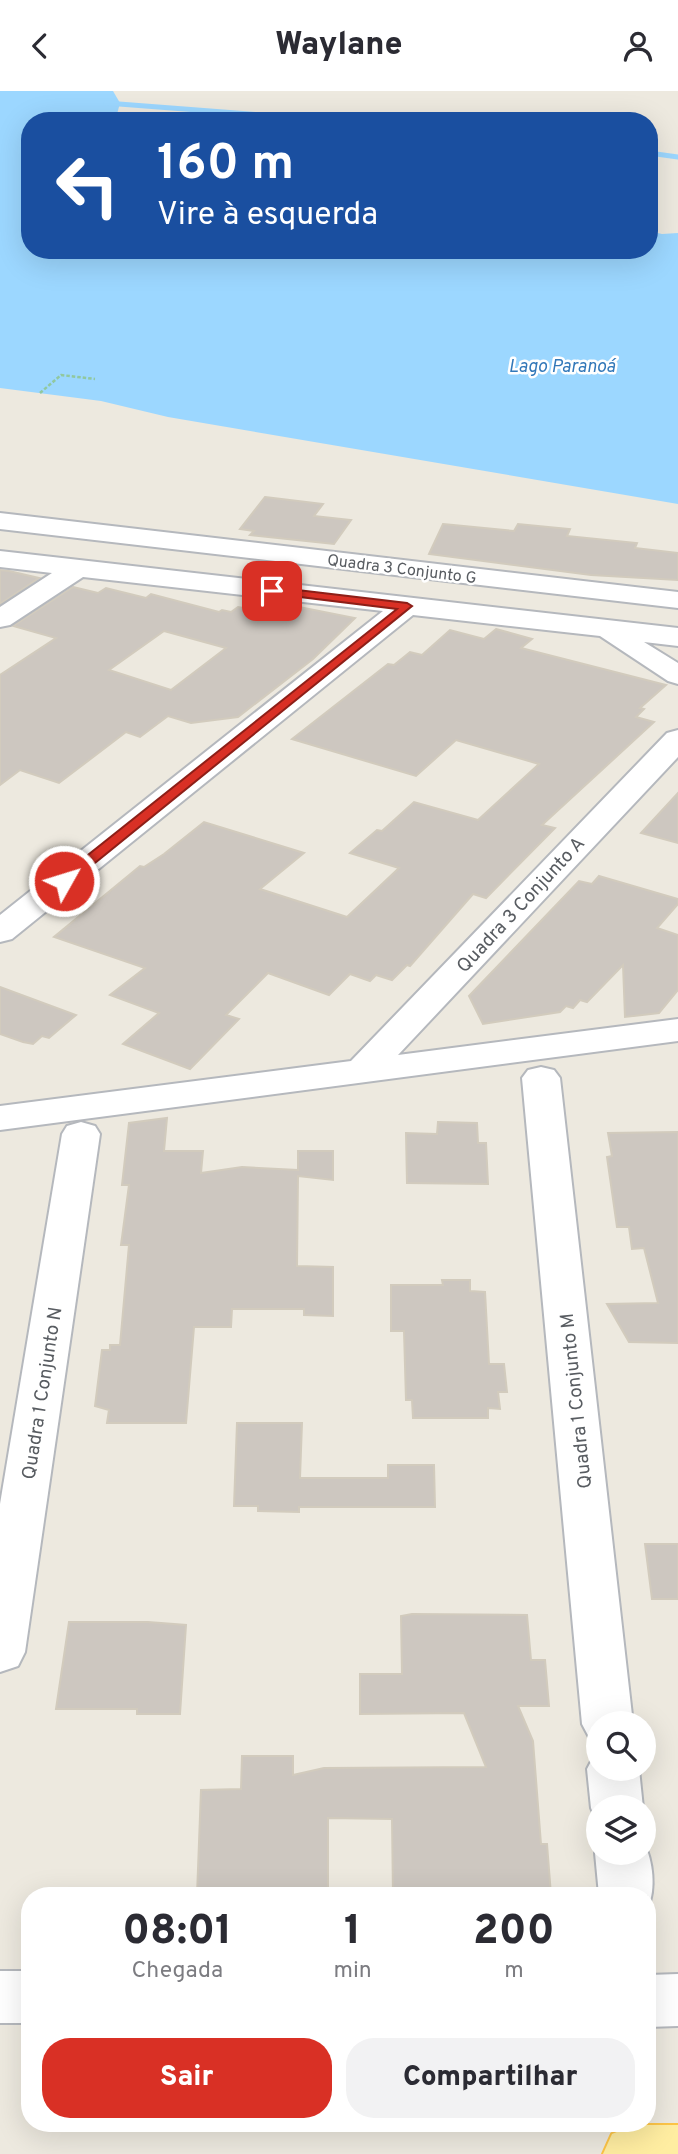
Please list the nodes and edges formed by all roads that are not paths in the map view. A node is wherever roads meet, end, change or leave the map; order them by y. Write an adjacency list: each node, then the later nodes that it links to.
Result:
1 (0, 520): 2 (street, Quadra 3 Conjunto G)
2 (231, 548): 5 (street); 6 (street, Quadra 3 Conjunto G)
3 (0, 559): 4 (street)
4 (78, 568): 5 (street); 8 (street)
5 (219, 585): 7 (street)
6 (678, 600)
7 (407, 606): 9 (street); 13 (street)
8 (0, 619)
9 (602, 628): 10 (street); 11 (street)
10 (678, 637)
11 (678, 675)
12 (676, 744): 15 (street, Quadra 3 Conjunto A)
13 (0, 932)
14 (678, 1030): 15 (street)
15 (363, 1070): 17 (street)
16 (541, 1078): 20 (street, Quadra 1 Conjunto M)
17 (0, 1118)
18 (81, 1135): 19 (street, Quadra 1 Conjunto N)
19 (0, 1652)
20 (607, 1711)
21 (623, 1865): 22 (street)
22 (625, 1887)
23 (0, 1997): 24 (street)
24 (21, 1997)
25 (678, 2000): 26 (street)
26 (656, 2001)
27 (633, 2154): 28 (main road)
28 (678, 2154)

